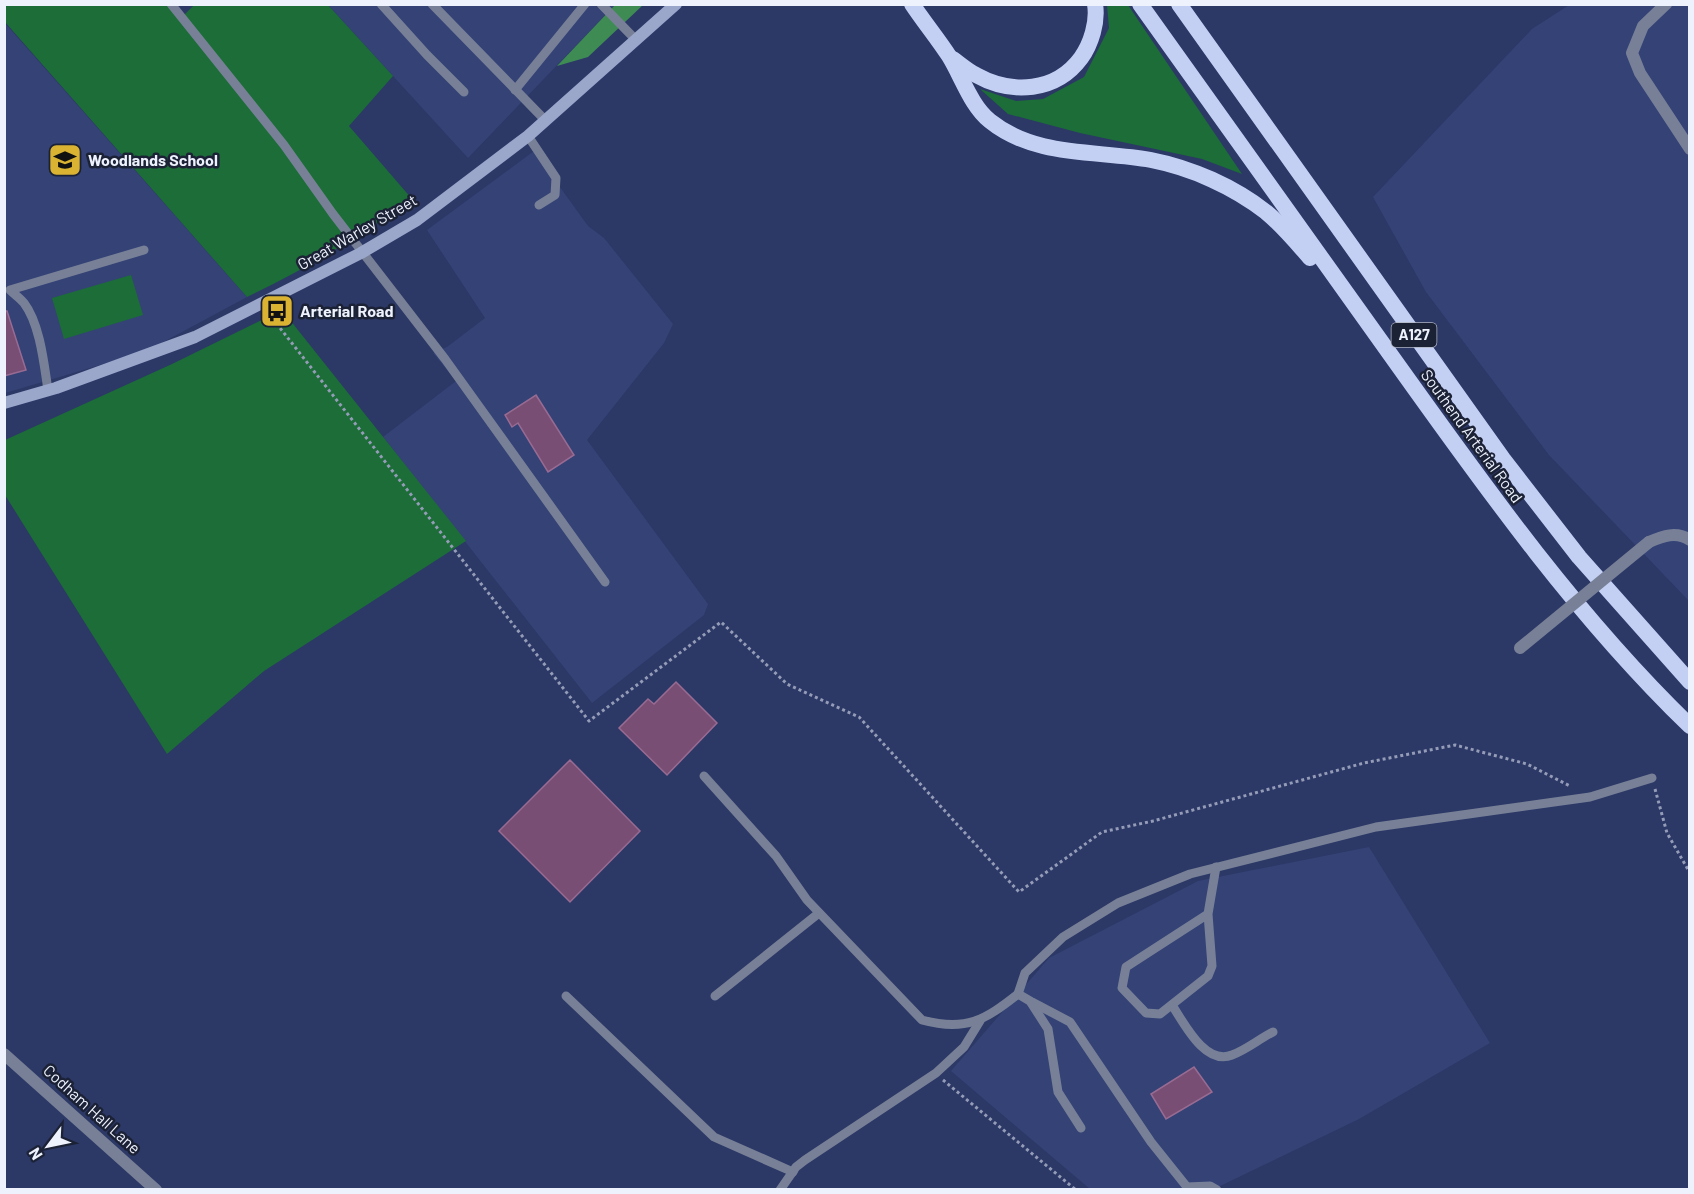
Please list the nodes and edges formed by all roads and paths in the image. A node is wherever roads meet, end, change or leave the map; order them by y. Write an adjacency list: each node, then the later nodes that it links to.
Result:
1 (171, 4): 21 (lane)
2 (381, 4): 15 (lane)
3 (432, 4): 14 (lane)
4 (585, 4): 14 (lane)
5 (601, 4): 12 (lane)
6 (676, 4): 12 (main road, Great Warley Street)
7 (912, 4): 13 (highway)
8 (1095, 4): 13 (highway)
9 (1140, 4): 24 (highway, Southend Arterial Road / A127)
10 (1179, 4): 30 (highway, Southend Arterial Road / A127)
11 (1666, 4): 18 (street)
12 (636, 40): 16 (main road, Great Warley Street)
13 (950, 57): 24 (highway)
14 (515, 90): 16 (lane)
15 (464, 92)
16 (545, 120): 17 (main road, Great Warley Street)
17 (528, 136): 19 (lane); 21 (main road, Great Warley Street)
18 (1689, 149)
19 (539, 205)
20 (144, 249): 22 (lane)
21 (361, 253): 23 (main road, Great Warley Street); 28 (lane)
22 (7, 289): 25 (lane)
23 (261, 304): 25 (main road, Great Warley Street); 38 (path)
24 (1368, 323): 33 (highway, Southend Arterial Road / A127)
25 (48, 390): 26 (main road, Great Warley Street)
26 (4, 403)
27 (1689, 540): 29 (street, bridge)
28 (605, 582)
29 (1520, 648)
30 (1663, 654): 31 (highway); 32 (highway, Southend Arterial Road / A127)
31 (1689, 677)
32 (1689, 682)
33 (1674, 711): 34 (highway, Southend Arterial Road / A127); 35 (highway)
34 (1689, 726)
35 (1689, 731)
36 (704, 776): 41 (lane)
37 (1652, 778): 38 (lane); 40 (path)
38 (1590, 797): 39 (lane)
39 (1216, 867): 42 (lane); 43 (lane)
40 (1689, 873)
41 (819, 913): 45 (lane); 48 (lane)
42 (1208, 914): 47 (lane); 47 (lane)
43 (1018, 994): 46 (lane); 48 (lane)
44 (566, 996): 53 (lane)
45 (715, 996)
46 (1030, 1001): 52 (lane); 57 (lane)
47 (1172, 1005): 49 (lane)
48 (980, 1021): 51 (lane)
49 (1273, 1032)
50 (4, 1054): 54 (street, Codham Hall Lane)
51 (936, 1073): 53 (lane); 56 (path)
52 (1081, 1128)
53 (793, 1172): 55 (lane)
54 (156, 1190)
55 (780, 1190)
56 (1076, 1190)
57 (1217, 1190)

